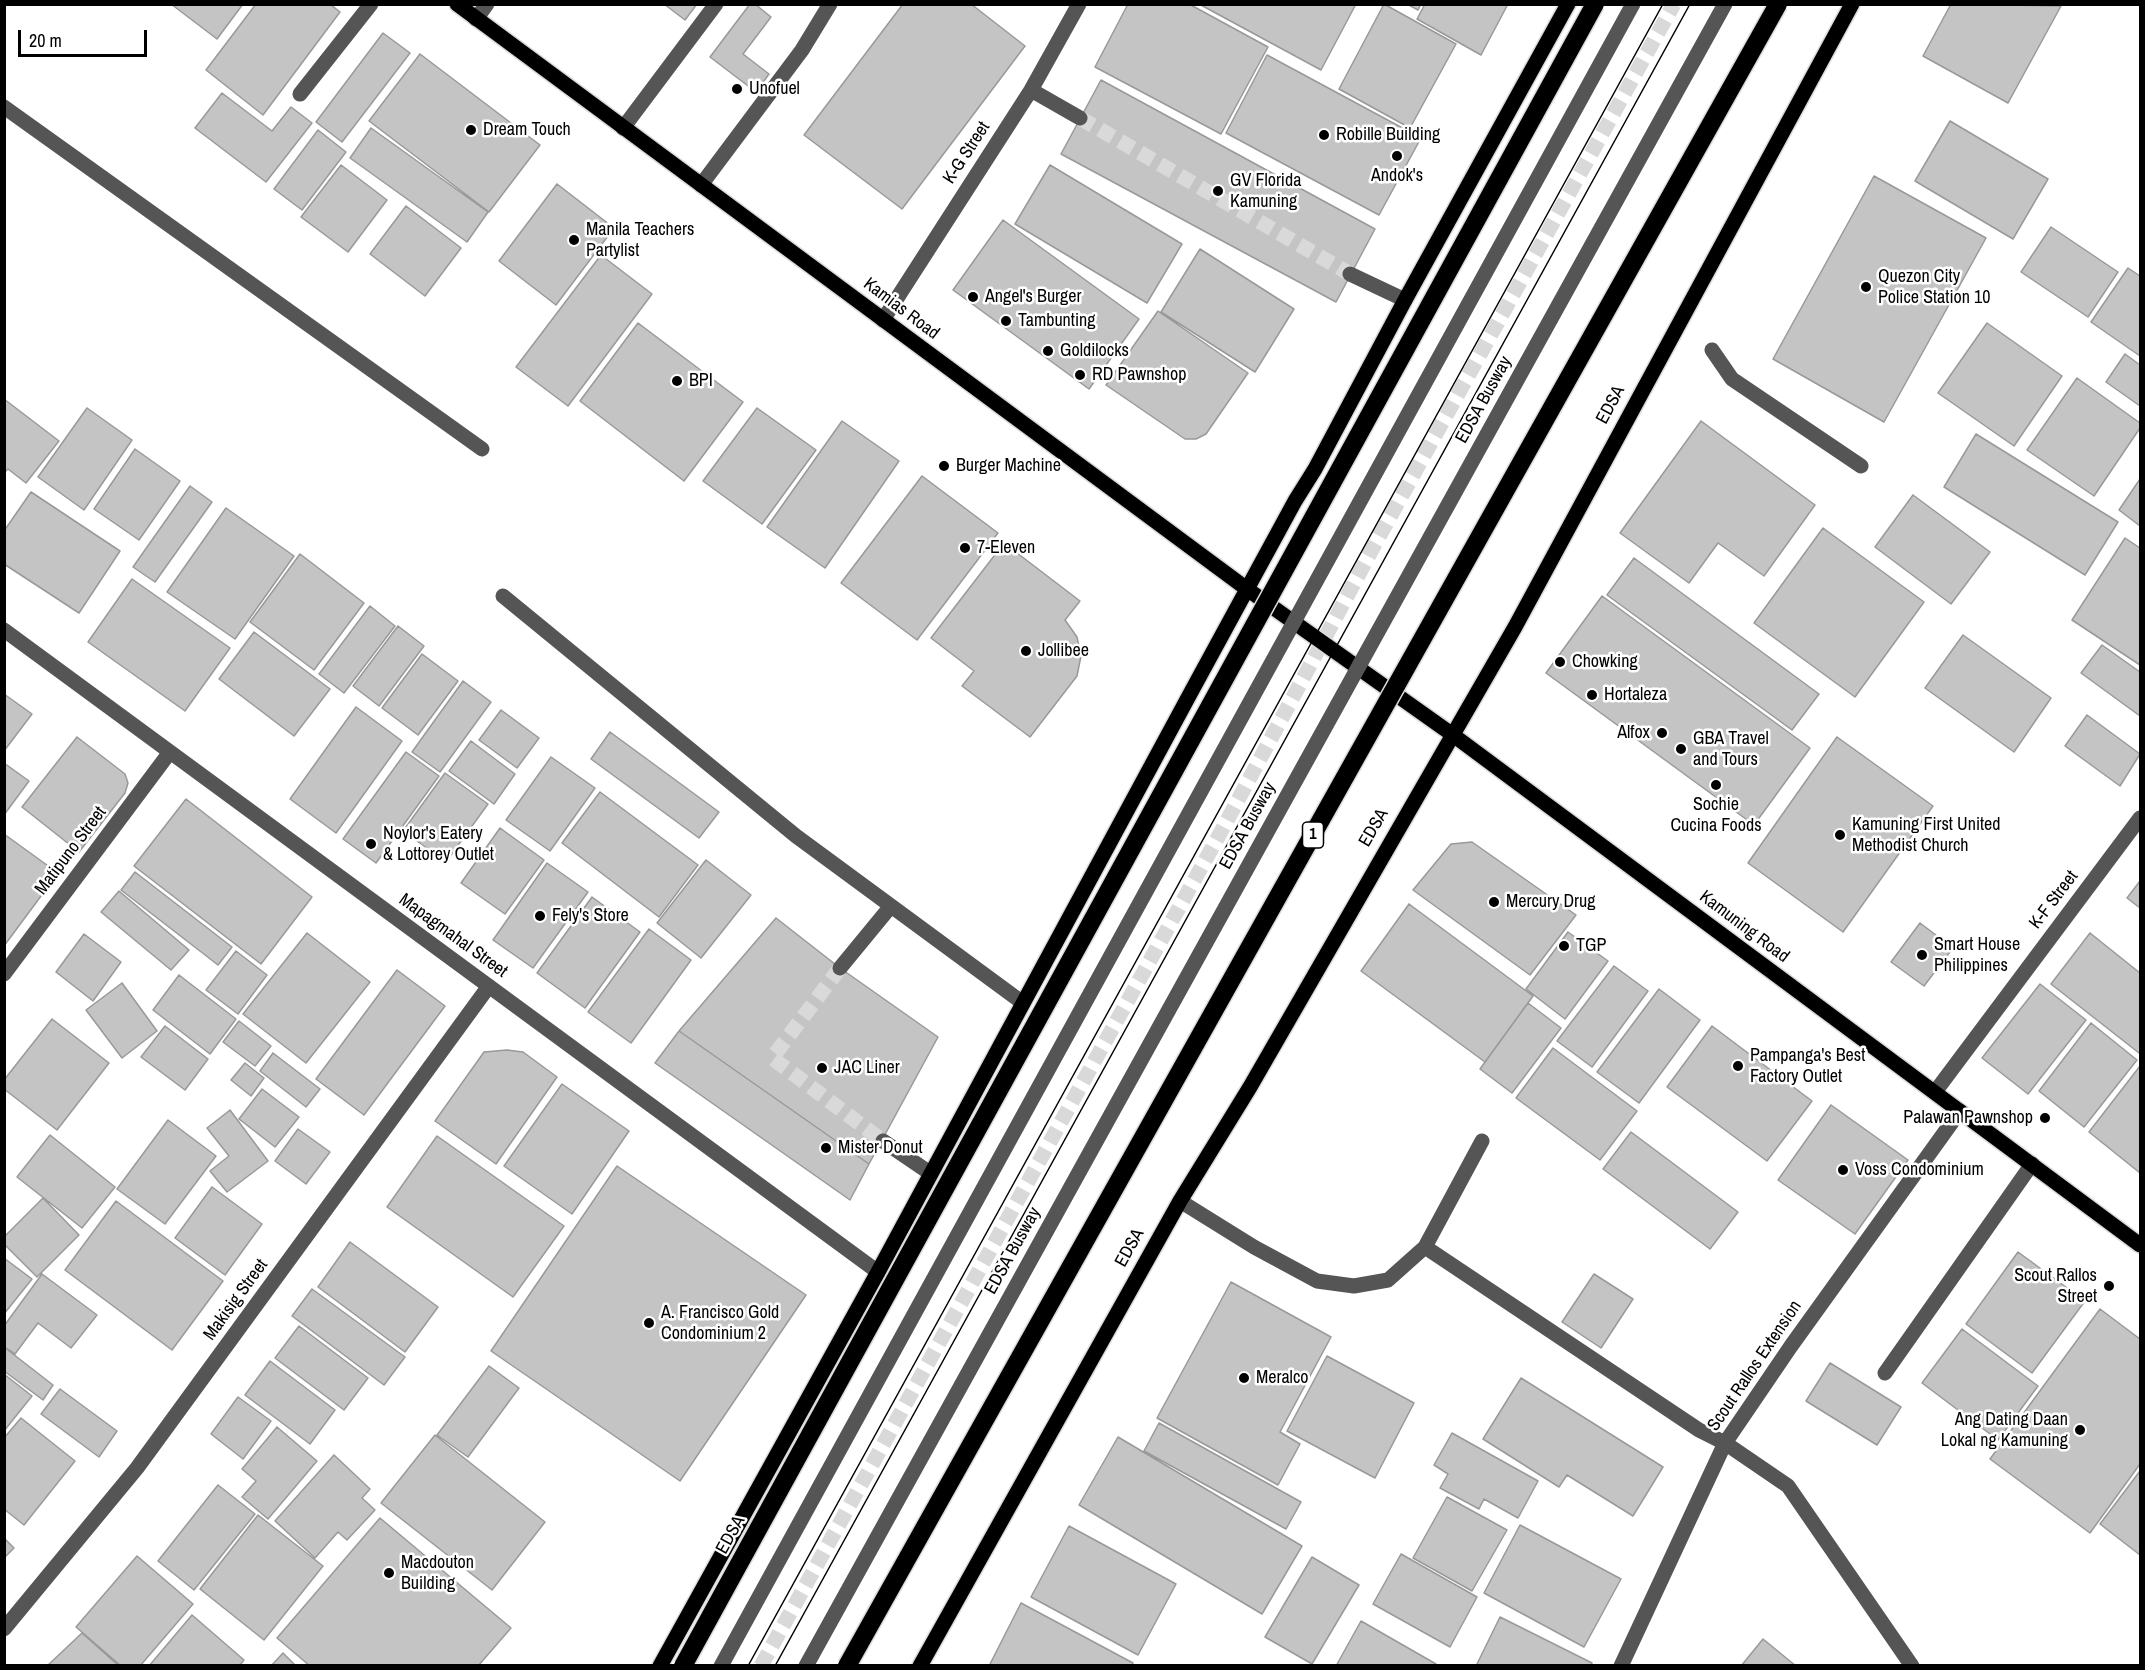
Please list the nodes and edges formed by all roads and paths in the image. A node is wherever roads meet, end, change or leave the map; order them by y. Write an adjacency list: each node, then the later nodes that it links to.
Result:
1 (371, 4): 15 (street)
2 (457, 4): 13 (main road, Kamias Road)
3 (487, 4): 13 (street)
4 (716, 4): 18 (street)
5 (830, 4): 19 (street)
6 (1079, 4): 14 (street, K-G Street)
7 (1568, 4): 21 (main road, EDSA)
8 (1595, 4): 52 (highway, EDSA, bridge)
9 (1633, 4): 53 (street, bridge)
10 (1725, 4): 54 (street, EDSA Busway, bridge)
11 (1778, 4): 55 (highway, 1, bridge)
12 (1852, 4): 30 (main road, EDSA)
13 (476, 19): 18 (main road, Kamias Road)
14 (1031, 90): 17 (street); 22 (street, K-G Street)
15 (300, 94)
16 (4, 107): 24 (street)
17 (1080, 118)
18 (623, 128): 19 (main road, Kamias Road)
19 (701, 185): 22 (main road, Kamias Road)
20 (1350, 274): 21 (street)
21 (1405, 300): 26 (main road, EDSA)
22 (883, 320): 26 (main road, Kamias Road)
23 (1712, 350): 25 (street)
24 (482, 449)
25 (1861, 466)
26 (1247, 589): 29 (main road, Kamias Road); 37 (main road, EDSA)
27 (503, 596): 33 (street)
28 (4, 630): 31 (street, Mapagmahal Street)
29 (1323, 643): 30 (main road, Kamuning Road)
30 (1454, 735): 38 (main road, Kamuning Road); 44 (main road, EDSA)
31 (170, 752): 35 (street, Matipuno Street); 36 (street, Mapagmahal Street)
32 (2140, 818): 38 (street, K-F Street)
33 (891, 906): 34 (street); 37 (street)
34 (840, 968)
35 (4, 974)
36 (489, 986): 47 (street, Mapagmahal Street); 50 (street, Makisig Street)
37 (1023, 1002): 43 (main road, EDSA)
38 (1935, 1092): 39 (main road, Kamuning Road)
39 (1960, 1112): 42 (main road, Kamuning Road); 49 (street, Scout Rallos Extension)
40 (883, 1141): 43 (street)
41 (1482, 1141): 46 (street)
42 (2032, 1164): 45 (main road, Kamuning Road); 48 (street)
43 (930, 1173): 47 (main road, EDSA)
44 (1180, 1201): 46 (street); 56 (main road, EDSA)
45 (2140, 1245)
46 (1425, 1247): 49 (street)
47 (878, 1272): 51 (main road, EDSA)
48 (1885, 1373)
49 (1725, 1443): 57 (street, Scout Rallos Extension); 58 (street)
50 (4, 1629)
51 (660, 1665)
52 (683, 1665)
53 (721, 1665)
54 (806, 1665)
55 (847, 1665)
56 (920, 1665)
57 (1621, 1665)
58 (1912, 1665)

